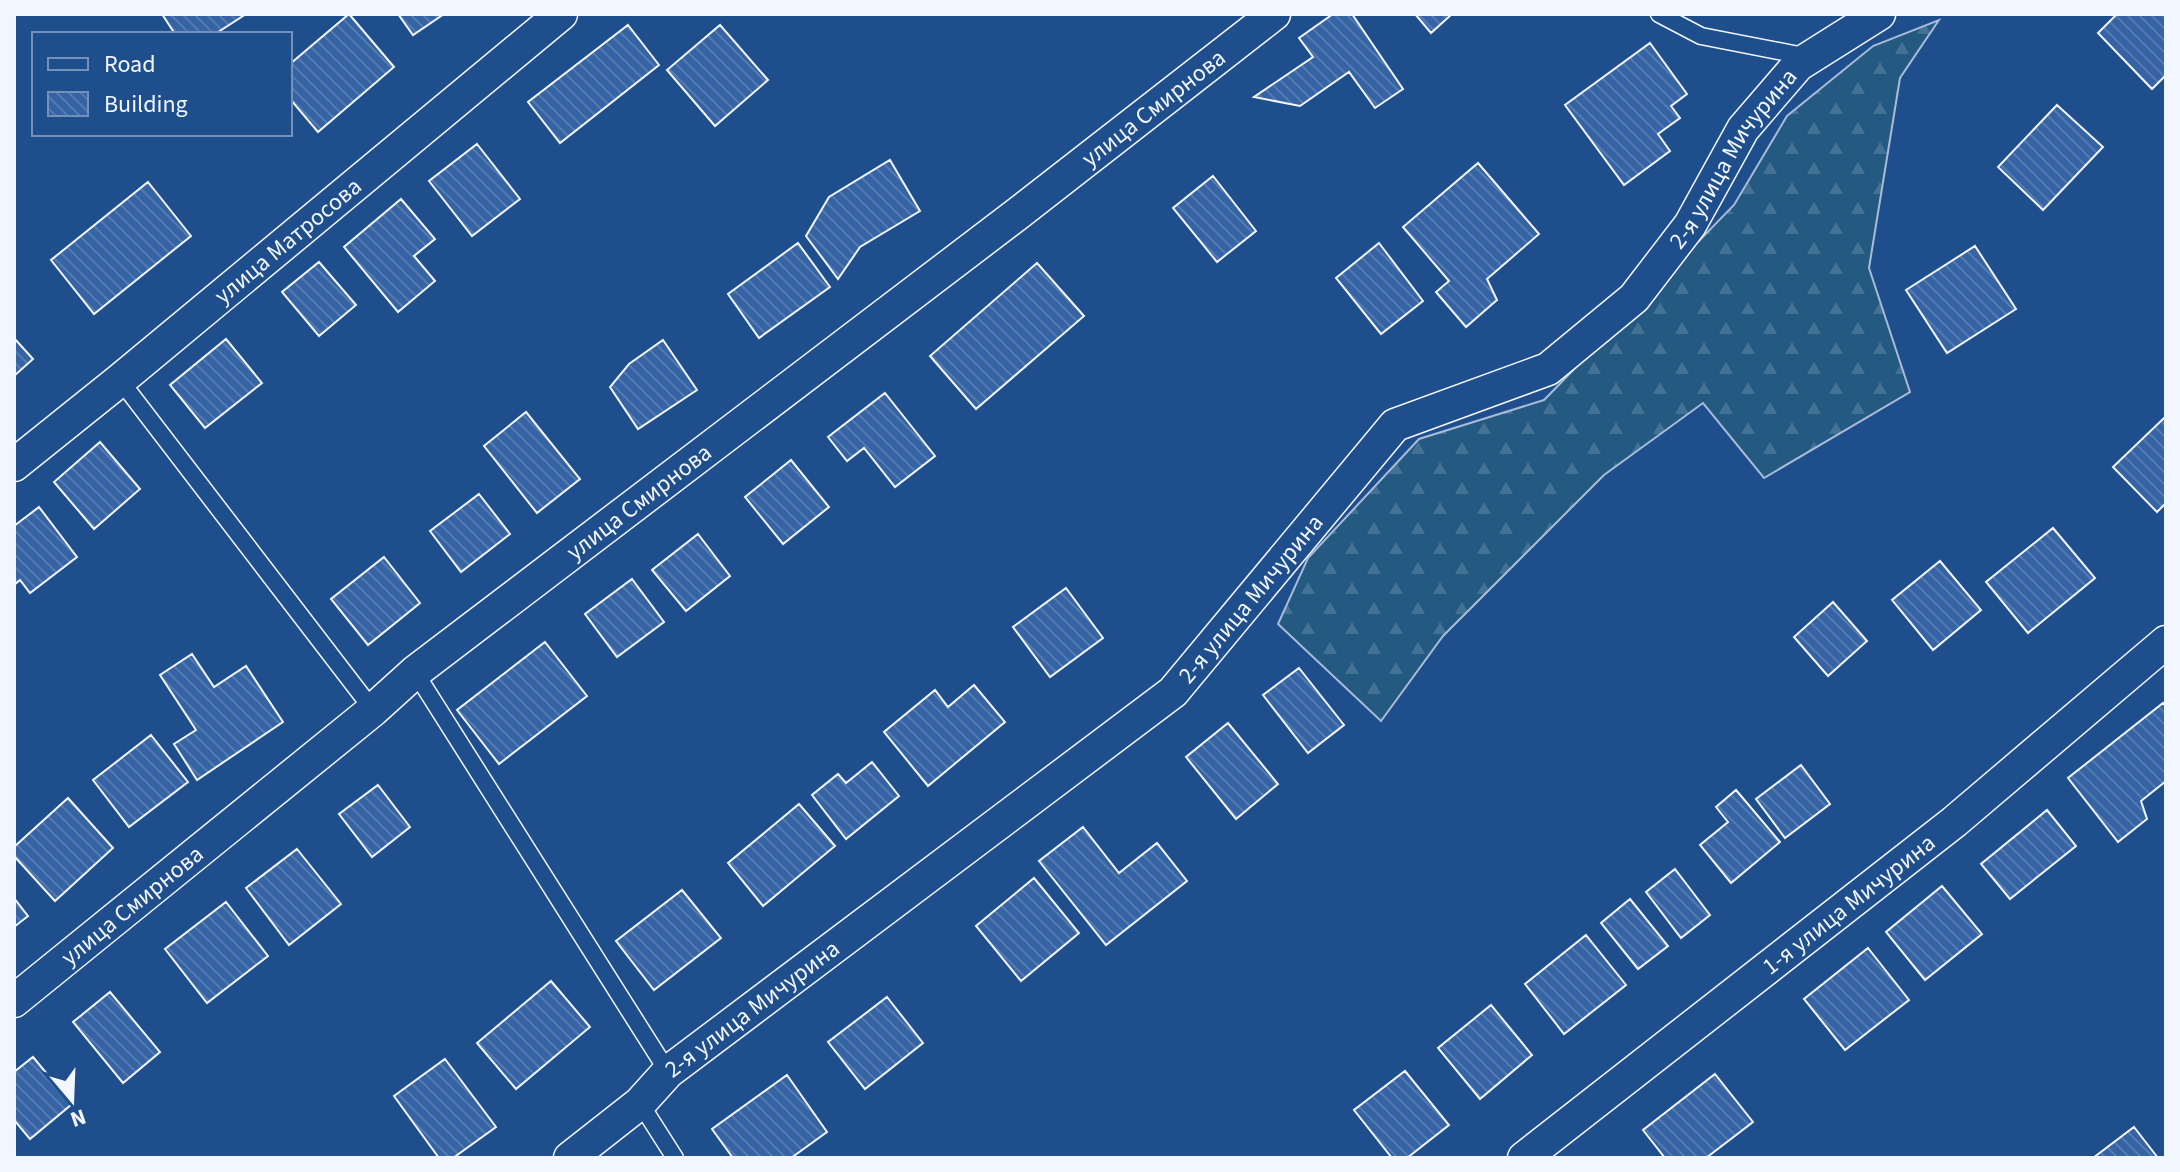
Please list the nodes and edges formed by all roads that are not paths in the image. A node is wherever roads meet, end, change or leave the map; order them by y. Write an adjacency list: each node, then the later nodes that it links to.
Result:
1 (561, 14): 6 (street, улица Матросова)
2 (1274, 14): 9 (street, улица Смирнова)
3 (1659, 14): 5 (lane)
4 (1879, 14): 5 (street, 2-я улица Мичурина)
5 (1811, 57): 12 (street, 2-я улица Мичурина)
6 (120, 380): 7 (street, улица Матросова); 10 (lane)
7 (14, 465)
8 (2166, 642): 16 (street, 1-я улица Мичурина)
9 (415, 672): 10 (street, улица Смирнова); 12 (lane)
10 (373, 710): 11 (street, улица Смирнова)
11 (14, 1001)
12 (668, 1072): 13 (street, 2-я улица Мичурина)
13 (640, 1103): 14 (street, 2-я улица Мичурина); 15 (lane)
14 (570, 1158)
15 (675, 1158)
16 (1524, 1158)

